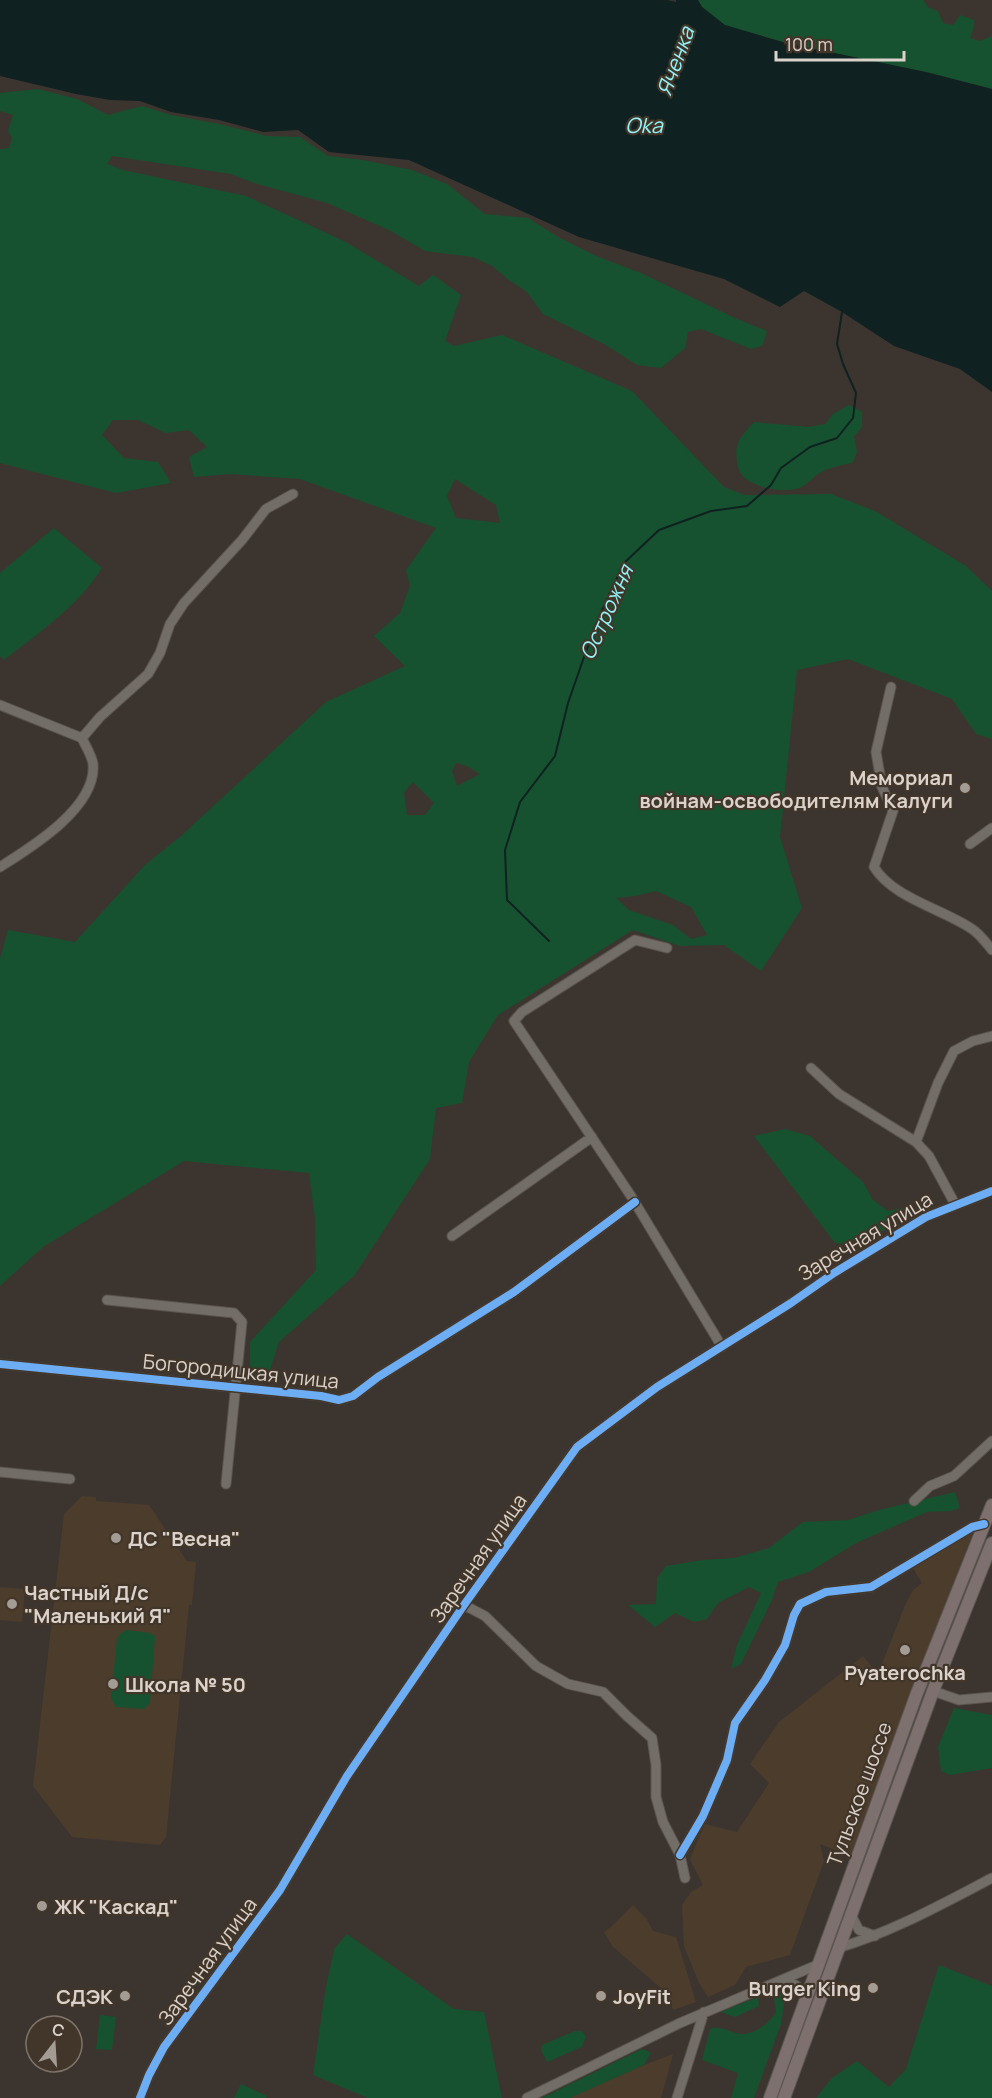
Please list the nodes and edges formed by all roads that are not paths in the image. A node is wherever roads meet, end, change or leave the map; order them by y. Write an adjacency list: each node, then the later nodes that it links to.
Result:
1 (294, 494): 4 (street)
2 (891, 687): 9 (street)
3 (0, 705): 4 (street)
4 (82, 738): 7 (street)
5 (992, 828): 6 (street)
6 (970, 844)
7 (0, 867)
8 (668, 948): 12 (street)
9 (992, 950)
10 (992, 1036): 13 (street)
11 (811, 1068): 13 (street)
12 (592, 1137): 15 (street); 17 (street)
13 (916, 1142): 16 (street)
14 (992, 1191): 16 (street, Заречная улица)
15 (635, 1202): 19 (street); 21 (street, Богородицкая улица)
16 (956, 1204): 19 (street, Заречная улица)
17 (452, 1236)
18 (107, 1300): 21 (street)
19 (722, 1347): 30 (street, Заречная улица)
20 (0, 1364): 21 (street, Богородицкая улица)
21 (236, 1388): 25 (street)
22 (992, 1441): 26 (street)
23 (0, 1472): 24 (street)
24 (70, 1479)
25 (226, 1484)
26 (914, 1501)
27 (992, 1505): 28 (main road, Тульское шоссе)
28 (984, 1524): 33 (street); 39 (main road, Тульское шоссе)
29 (992, 1543): 31 (main road, Тульское шоссе)
30 (464, 1605): 33 (street); 43 (street, Заречная улица)
31 (933, 1691): 32 (street); 36 (main road, Тульское шоссе)
32 (992, 1697)
33 (680, 1855): 34 (street)
34 (685, 1878)
35 (992, 1878): 37 (street)
36 (850, 1914): 37 (street); 38 (main road, Тульское шоссе)
37 (874, 1936): 38 (street)
38 (838, 1948): 47 (main road, Тульское шоссе)
39 (818, 1965): 40 (street); 41 (main road, Тульское шоссе)
40 (781, 1981): 41 (street); 42 (street)
41 (805, 1999): 46 (main road, Тульское шоссе)
42 (704, 2012): 44 (street); 45 (street)
43 (140, 2098)
44 (527, 2098)
45 (677, 2098)
46 (770, 2098)
47 (784, 2098)

